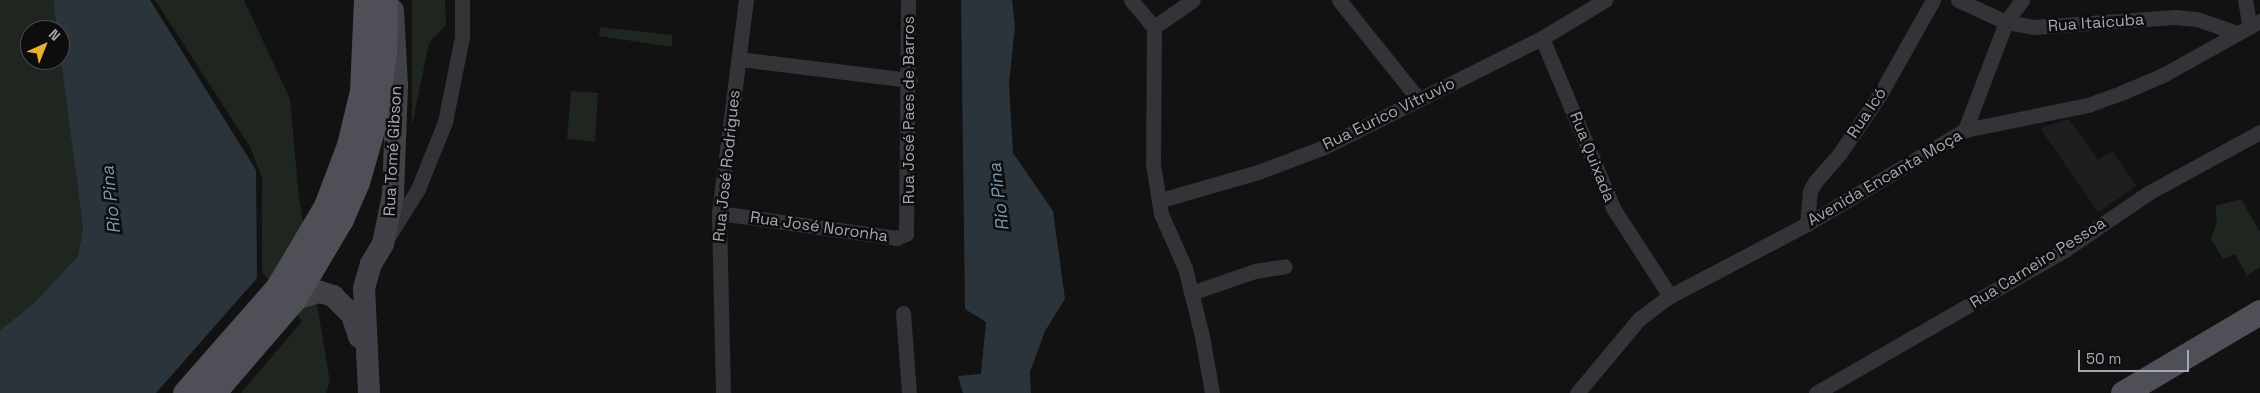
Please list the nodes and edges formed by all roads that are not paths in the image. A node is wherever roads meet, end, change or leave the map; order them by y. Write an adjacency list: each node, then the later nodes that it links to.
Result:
1 (366, 0): 32 (main road)
2 (385, 0): 32 (main road)
3 (392, 0): 28 (street, Rua Tomé Gibson)
4 (462, 0): 28 (street)
5 (746, 0): 19 (street, Rua José Rodrigues)
6 (908, 0): 20 (street, Rua José Paes de Barros)
7 (1132, 0): 16 (street)
8 (1193, 0): 16 (street)
9 (1605, 0): 18 (street, Rua Eurico Vitruvio)
10 (1933, 0): 27 (street, Rua Icó)
11 (1958, 0): 15 (street, Rua Itaicuba)
12 (2022, 0): 15 (street)
13 (2245, 0): 17 (street)
14 (1341, 1): 21 (street)
15 (2006, 22): 17 (street, Rua Itaicuba); 22 (street)
16 (1154, 27): 24 (street)
17 (2249, 27): 22 (street, Avenida Encanta Moça)
18 (1542, 38): 21 (street, Rua Eurico Vitruvio); 31 (street, Rua Quixada)
19 (739, 59): 20 (street); 25 (street, Rua José Rodrigues)
20 (910, 80): 26 (street, Rua José Paes de Barros)
21 (1419, 100): 24 (street, Rua Eurico Vitruvio)
22 (1965, 130): 27 (street, Avenida Encanta Moça)
23 (2260, 132): 43 (street, Rua Carneiro Pessoa)
24 (1161, 200): 30 (street)
25 (719, 213): 26 (street, Rua José Noronha); 39 (street, Rua José Rodrigues)
26 (909, 221)
27 (1807, 224): 31 (street, Avenida Encanta Moça)
28 (383, 244): 35 (street, Rua Tomé Gibson)
29 (1285, 266): 30 (street)
30 (1191, 293): 41 (street)
31 (1670, 296): 42 (street, Avenida Encanta Moça)
32 (278, 308): 35 (street, Rua Tomé Gibson); 36 (main road); 37 (main road)
33 (2260, 312): 44 (main road)
34 (903, 313): 40 (street)
35 (366, 357): 38 (street, Rua Tomé Gibson)
36 (185, 393)
37 (212, 393)
38 (369, 393)
39 (722, 393)
40 (909, 393)
41 (1212, 393)
42 (1577, 393)
43 (1816, 393)
44 (2123, 393)

